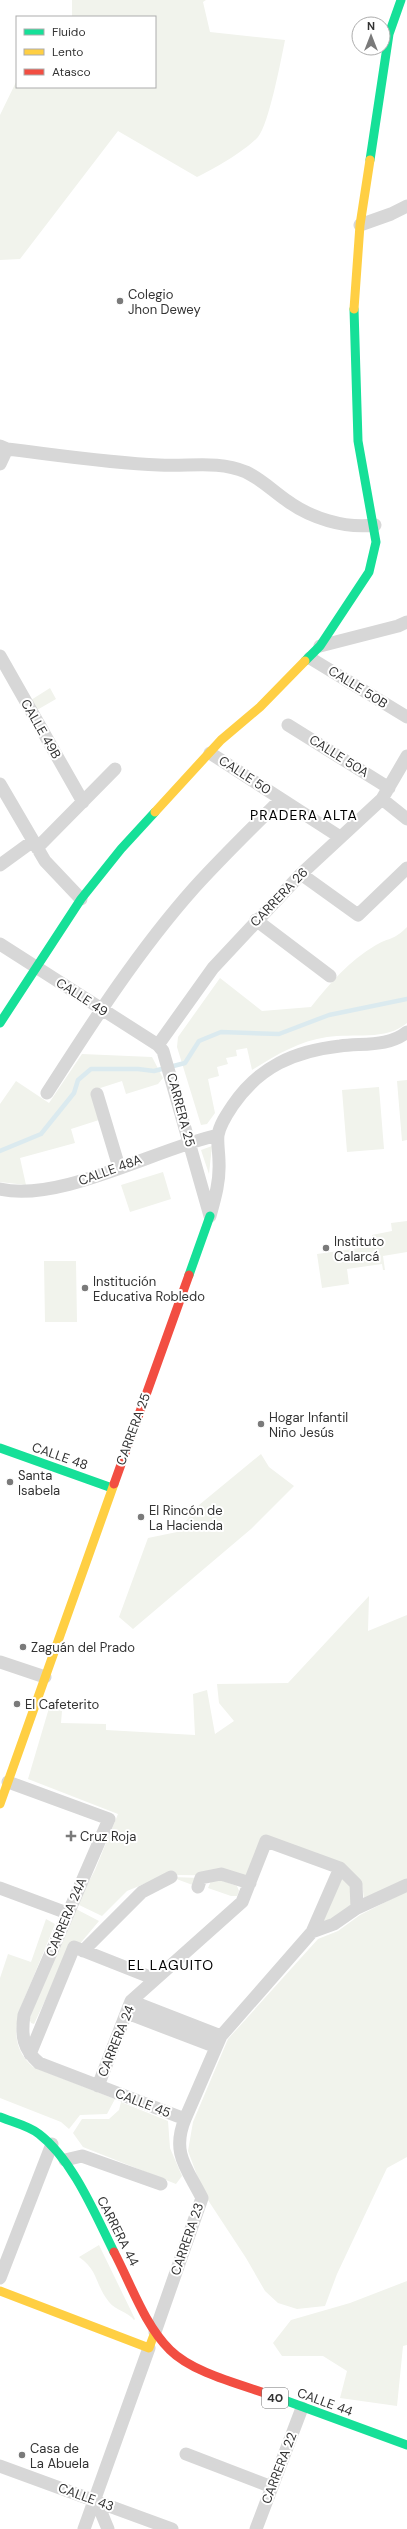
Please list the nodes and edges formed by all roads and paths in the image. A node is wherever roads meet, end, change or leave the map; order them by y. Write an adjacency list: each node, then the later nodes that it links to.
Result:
1 (401, 0): 3 (main road)
2 (407, 206): 3 (street)
3 (360, 225): 6 (main road)
4 (4, 448): 5 (street); 6 (street)
5 (0, 464)
6 (374, 525): 8 (main road)
7 (404, 627): 8 (street)
8 (320, 646): 10 (main road)
9 (0, 656): 11 (street, CALLE 49B)
10 (310, 658): 12 (street, CALLE 50B); 14 (main road)
11 (6, 682): 21 (street, CALLE 49B)
12 (407, 717)
13 (288, 725): 18 (street, CALLE 50A)
14 (210, 753): 19 (street, CALLE 50); 28 (main road)
15 (407, 756): 18 (street, CARRERA 26)
16 (115, 769): 21 (street)
17 (0, 784): 24 (street)
18 (389, 788): 20 (street, CARRERA 26)
19 (282, 799): 23 (street, CALLE 50); 33 (street)
20 (382, 799): 22 (street); 23 (street, CARRERA 26)
21 (83, 802): 24 (street)
22 (407, 819)
23 (340, 837): 27 (street, CARRERA 26)
24 (35, 844): 25 (street); 28 (street)
25 (0, 865)
26 (407, 868): 27 (street)
27 (301, 874): 29 (street, CARRERA 26)
28 (81, 898): 31 (main road)
29 (256, 920): 32 (street); 37 (street, CARRERA 26)
30 (0, 944): 31 (street, CALLE 49)
31 (38, 968): 33 (street, CALLE 49); 34 (main road)
32 (330, 976)
33 (101, 1009): 37 (street, CALLE 49); 38 (street)
34 (0, 1023)
35 (407, 1032): 36 (street)
36 (401, 1042): 40 (street)
37 (163, 1051): 41 (street, CARRERA 25)
38 (47, 1093)
39 (97, 1094): 42 (street)
40 (218, 1135): 41 (street, CALLE 48A); 44 (street)
41 (190, 1141): 42 (street, CALLE 48A); 44 (street, CARRERA 25)
42 (119, 1167): 43 (street, CALLE 48A)
43 (0, 1189)
44 (210, 1216): 46 (main road, CARRERA 25)
45 (0, 1448): 46 (main road, CALLE 48)
46 (112, 1488): 48 (main road, CARRERA 25)
47 (0, 1662): 48 (street)
48 (45, 1677): 49 (main road, CARRERA 25)
49 (8, 1782): 50 (main road, CARRERA 25); 58 (street, CARRERA 24A)
50 (0, 1804)
51 (340, 1868): 53 (street); 57 (street); 59 (street, CARRERA 23)
52 (170, 1877): 60 (street, CARRERA 24A)
53 (250, 1883): 55 (street); 61 (street, CARRERA 24)
54 (407, 1885): 57 (street)
55 (198, 1887)
56 (0, 1888): 58 (street)
57 (357, 1908): 59 (street)
58 (67, 1913): 64 (street, CARRERA 24A)
59 (312, 1932): 63 (street, CARRERA 23)
60 (78, 1949): 61 (street); 64 (street, CARRERA 24A)
61 (155, 1979): 62 (street, CARRERA 24)
62 (129, 2007): 63 (street); 65 (street, CARRERA 24)
63 (219, 2041): 67 (street, CARRERA 23)
64 (30, 2054): 65 (street, CALLE 45)
65 (98, 2086): 67 (street, CALLE 45)
66 (0, 2117): 68 (main road, 40)
67 (184, 2120): 73 (street, CARRERA 23)
68 (52, 2144): 69 (main road, CARRERA 44 / 40); 71 (street)
69 (65, 2160): 70 (street); 73 (main road, CARRERA 44 / 40)
70 (161, 2184)
71 (0, 2278)
72 (0, 2291): 74 (main road)
73 (155, 2332): 74 (main road, CARRERA 23); 75 (main road, CALLE 44 / 40)
74 (149, 2348): 80 (street, CARRERA 23)
75 (302, 2408): 76 (main road, CALLE 44 / 40); 79 (street, CARRERA 22)
76 (407, 2445)
77 (186, 2454): 79 (street)
78 (0, 2466): 80 (street, CALLE 43)
79 (272, 2487): 84 (street, CARRERA 22)
80 (96, 2500): 81 (street, CARRERA 23); 82 (street); 83 (street, CALLE 43)
81 (84, 2529)
82 (108, 2529)
83 (172, 2529)
84 (256, 2529)

